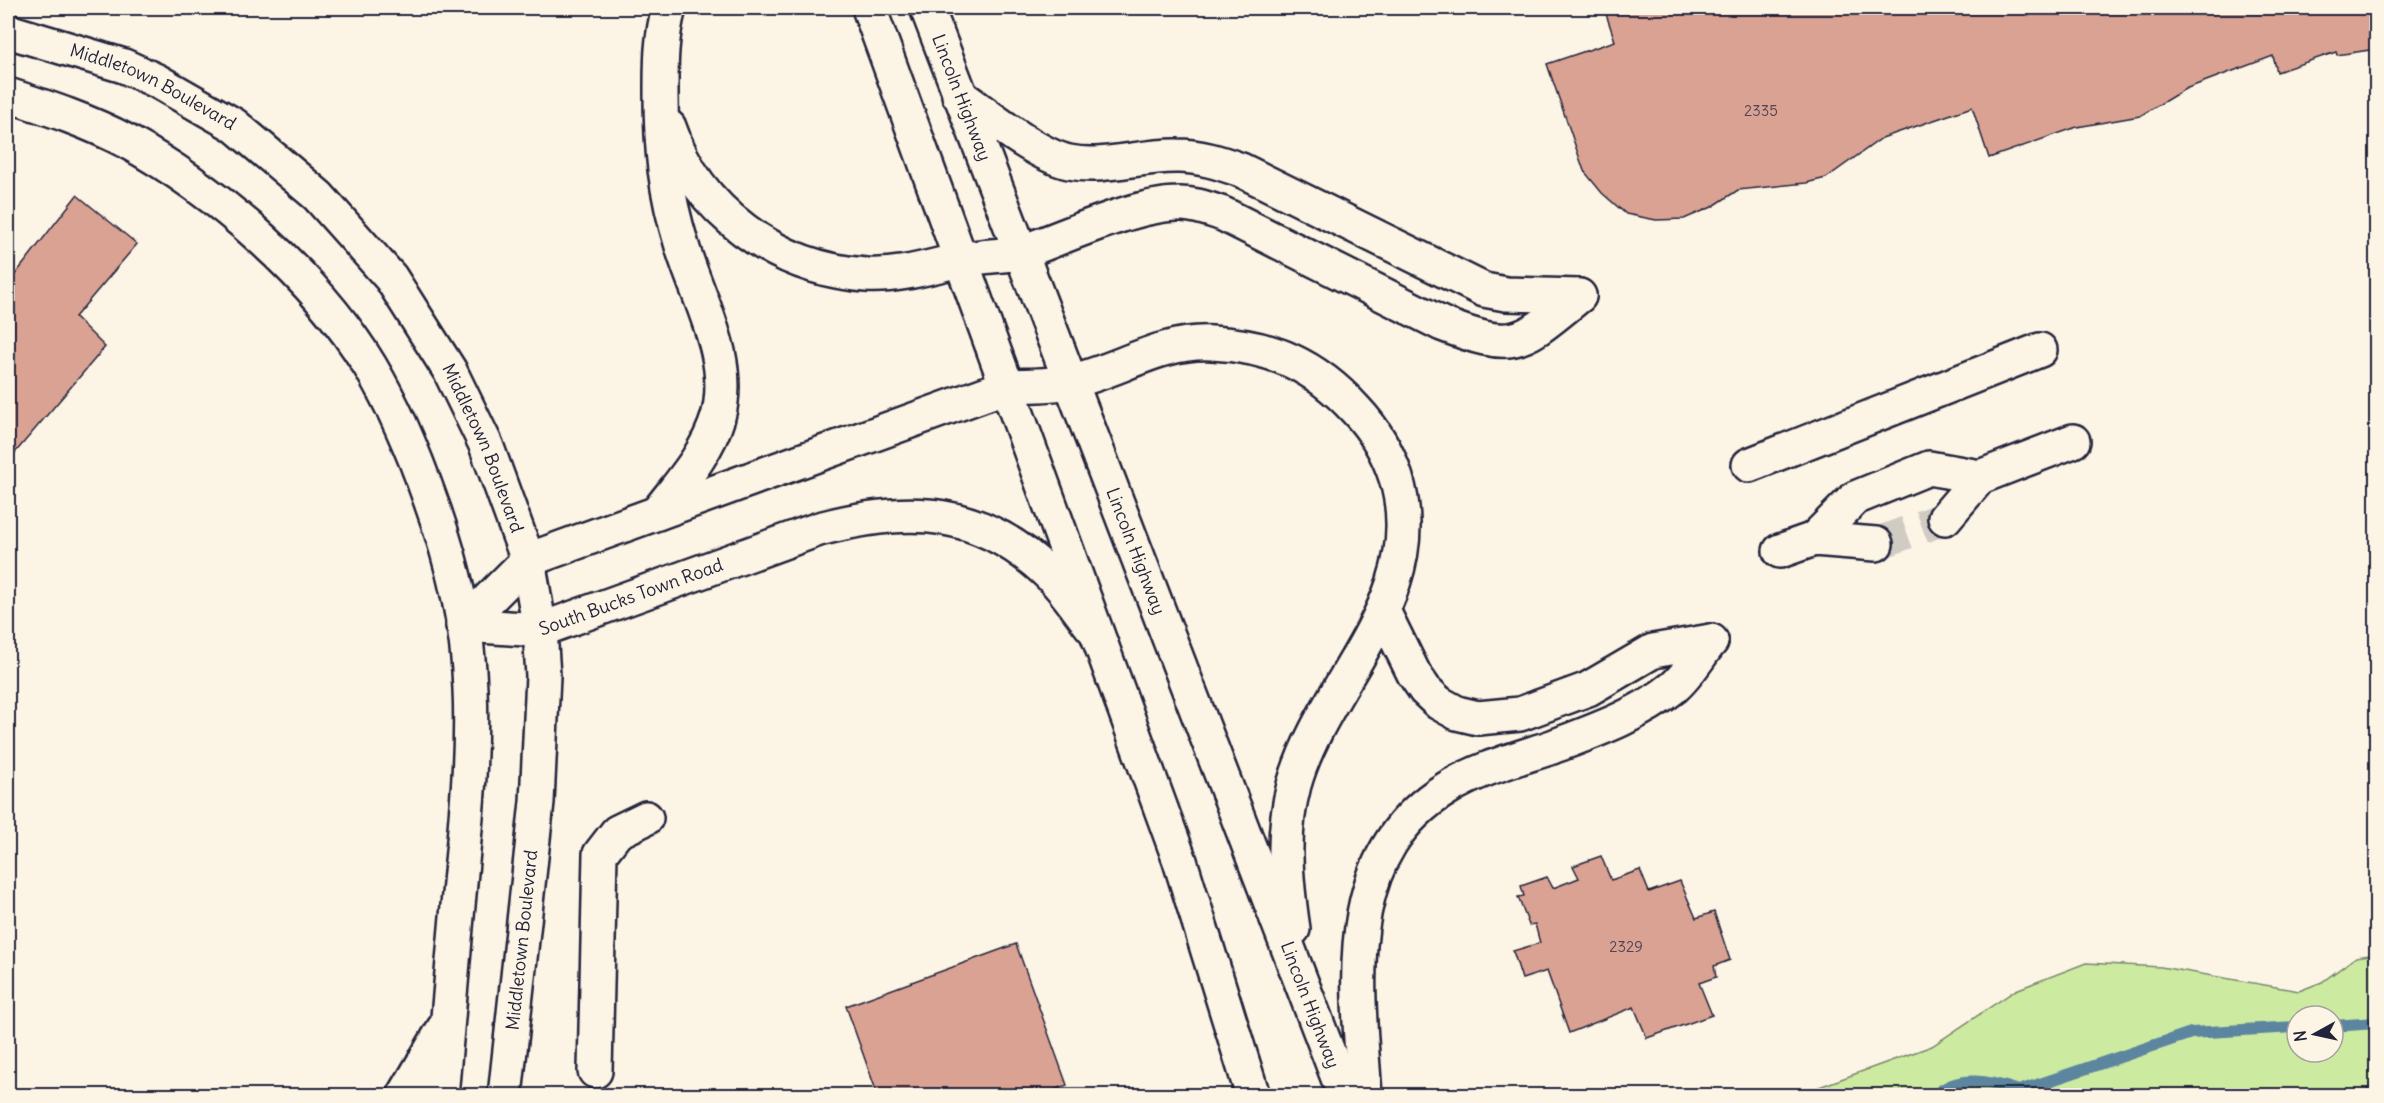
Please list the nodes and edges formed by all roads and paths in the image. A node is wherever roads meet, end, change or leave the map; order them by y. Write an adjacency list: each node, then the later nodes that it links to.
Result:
1 (669, 8): 5 (main road)
2 (869, 8): 9 (main road)
3 (927, 8): 7 (main road, Lincoln Highway)
4 (8, 31): 21 (main road, Middletown Boulevard)
5 (661, 90): 9 (main road); 16 (main road)
6 (8, 95): 23 (main road)
7 (959, 95): 8 (main road, Lincoln Highway); 8 (main road)
8 (1020, 253): 9 (main road); 11 (main road, Lincoln Highway)
9 (962, 260): 12 (main road)
10 (2040, 350): 14 (main road)
11 (1069, 382): 12 (main road); 22 (main road); 27 (main road, Lincoln Highway)
12 (1007, 386): 16 (main road); 25 (main road)
13 (2073, 441): 15 (main road)
14 (1749, 465)
15 (1980, 477): 17 (main road); 18 (main road)
16 (657, 513): 21 (main road)
17 (1945, 518)
18 (1815, 539): 19 (main road); 20 (main road)
19 (1876, 544)
20 (1780, 551)
21 (528, 560): 23 (main road); 24 (main road, Middletown Boulevard)
22 (1383, 611): 27 (main road); 35 (main road)
23 (463, 625): 24 (main road, South Bucks Town Road); 28 (main road)
24 (540, 630): 25 (main road, South Bucks Town Road); 32 (main road, Middletown Boulevard)
25 (1097, 633): 33 (main road)
26 (646, 818): 29 (main road)
27 (1301, 984): 34 (main road, Lincoln Highway)
28 (448, 1021): 30 (main road); 31 (main road)
29 (595, 1071)
30 (404, 1095)
31 (441, 1095)
32 (505, 1095)
33 (1253, 1095)
34 (1345, 1095)
35 (1365, 1095)

